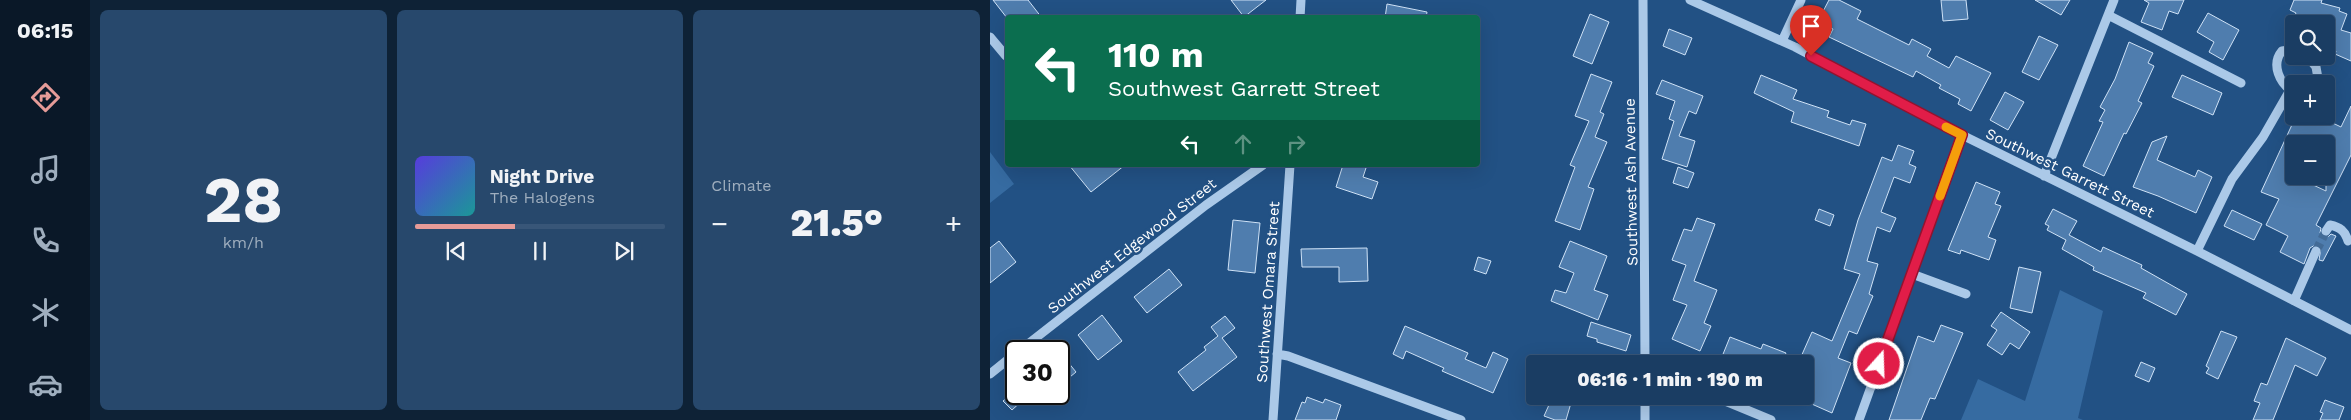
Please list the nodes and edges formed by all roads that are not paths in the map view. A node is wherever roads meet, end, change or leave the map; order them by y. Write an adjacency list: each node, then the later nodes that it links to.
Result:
1 (1301, 0): 6 (street)
2 (1643, 0): 29 (street, Southwest Ash Avenue)
3 (1690, 0): 9 (street, Southwest Garrett Street)
4 (1802, 0): 9 (street)
5 (2114, 0): 7 (street)
6 (1300, 15)
7 (2108, 15): 12 (street); 18 (street)
8 (990, 37): 11 (street)
9 (1782, 41): 15 (street, Southwest Garrett Street)
10 (2285, 50): 13 (street)
11 (1005, 55)
12 (2241, 83)
13 (2285, 83)
14 (2285, 102): 21 (street)
15 (1962, 135): 18 (street, Southwest Garrett Street); 23 (street)
16 (1260, 167): 27 (street, Southwest Edgewood Street)
17 (1290, 167): 28 (street, Southwest Omara Street)
18 (2044, 176): 21 (street, Southwest Garrett Street)
19 (2326, 231): 20 (street)
20 (2348, 241)
21 (2197, 251): 25 (street, Southwest Garrett Street)
22 (2316, 251): 25 (street)
23 (1912, 274): 24 (street); 38 (street)
24 (1966, 294)
25 (2294, 301): 26 (street, Southwest Garrett Street)
26 (2351, 330)
27 (1033, 340)
28 (1277, 354): 34 (street); 35 (street, Southwest Omara Street)
29 (1645, 355)
30 (1005, 362): 31 (street, Southwest Edgewood Street)
31 (990, 374)
32 (1645, 405): 36 (street)
33 (1735, 405): 37 (street)
34 (1455, 419)
35 (1273, 420)
36 (1646, 420)
37 (1771, 420)
38 (1859, 420)

